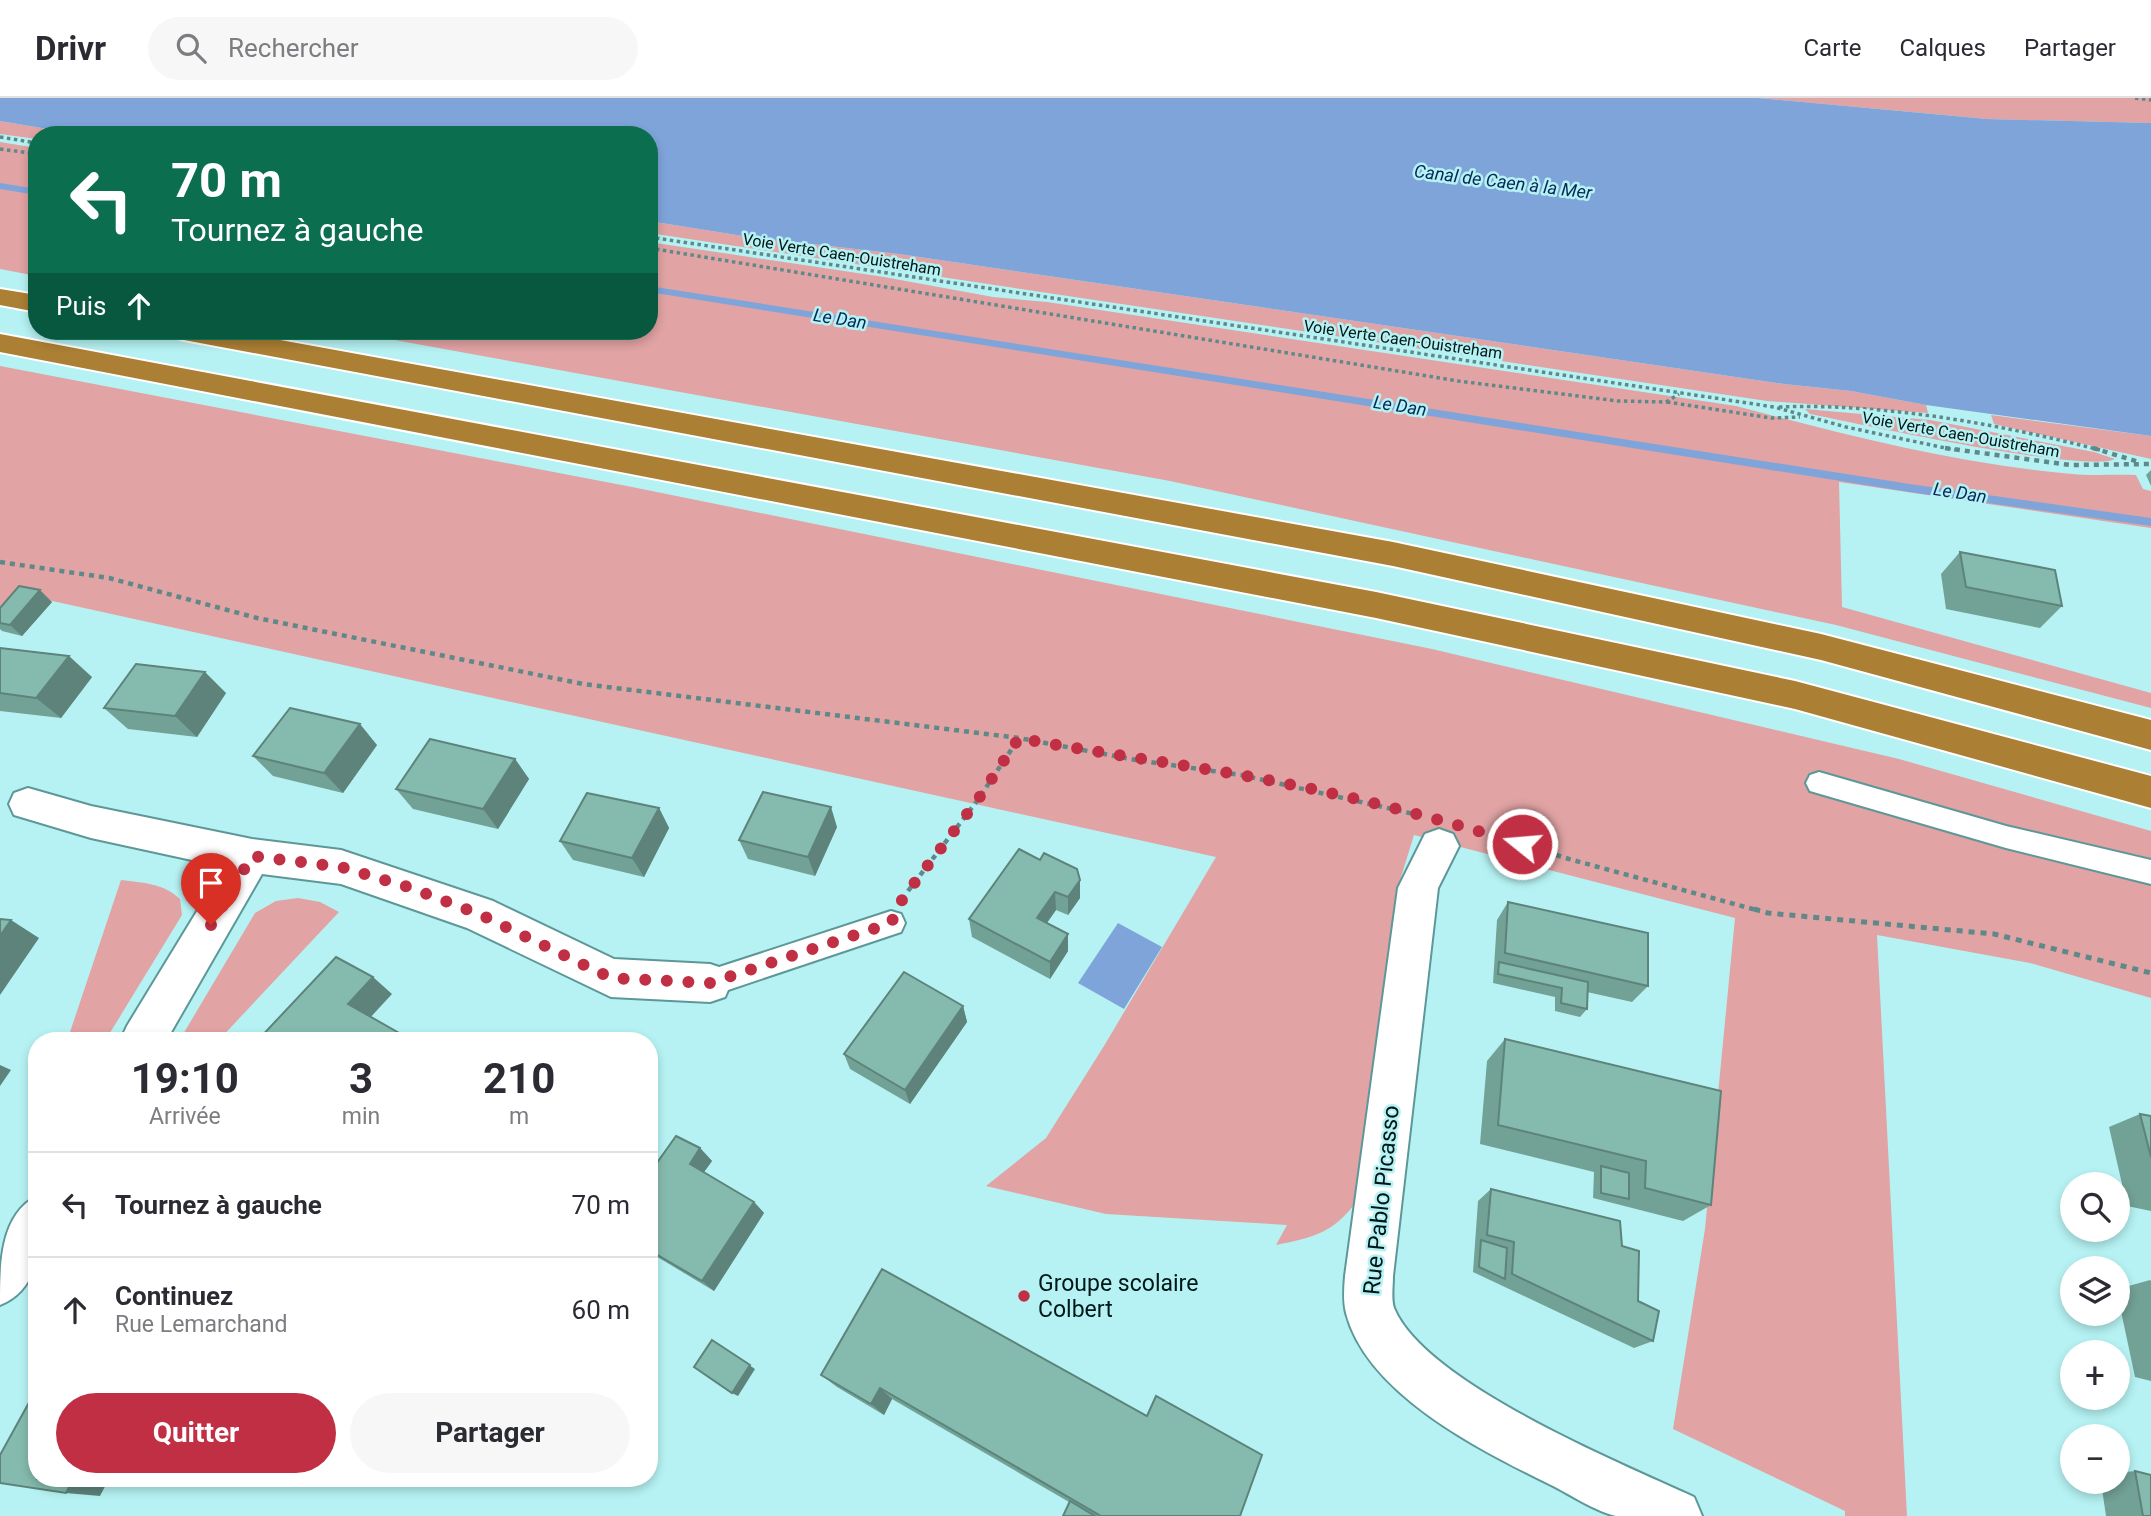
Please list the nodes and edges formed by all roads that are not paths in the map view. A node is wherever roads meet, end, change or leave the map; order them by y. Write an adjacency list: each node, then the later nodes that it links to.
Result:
1 (0, 297): 2 (highway)
2 (28, 302)
3 (233, 340): 5 (highway)
4 (0, 343): 7 (highway)
5 (2151, 736)
6 (1819, 783): 11 (lane)
7 (2151, 792)
8 (28, 804): 10 (street)
9 (1447, 831): 17 (street, Rue Pablo Picasso)
10 (252, 856): 13 (street); 14 (street)
11 (2151, 872)
12 (891, 923): 13 (lane)
13 (710, 983)
14 (147, 1032)
15 (28, 1234): 16 (street)
16 (0, 1281)
17 (1675, 1516)

